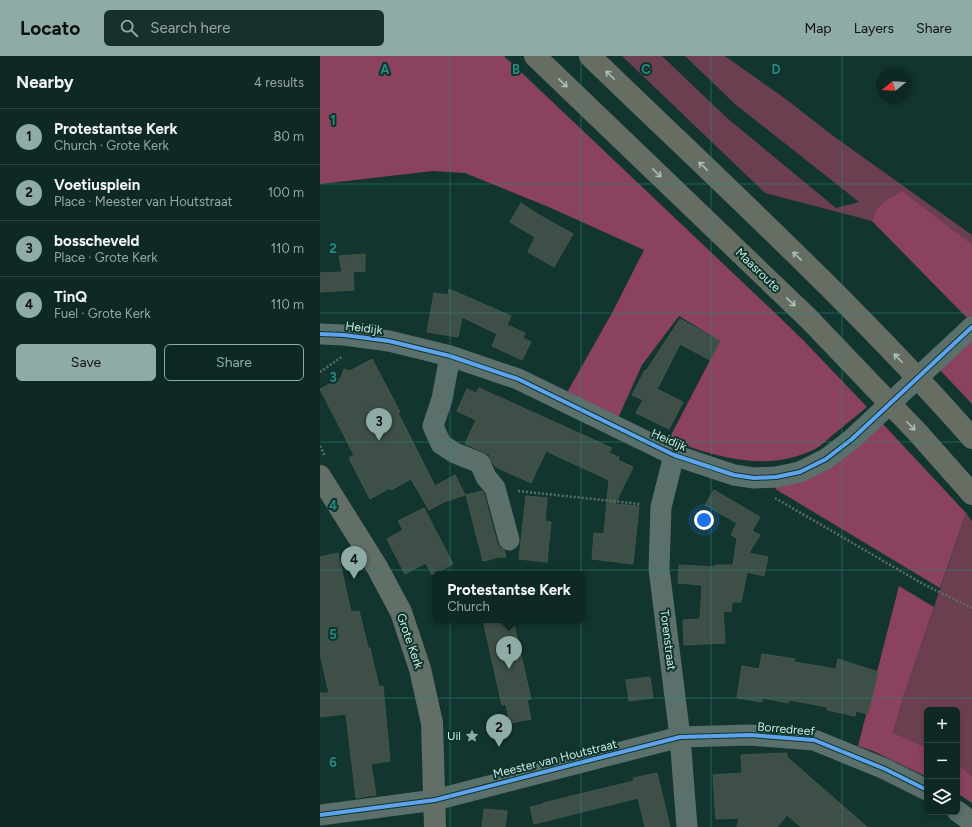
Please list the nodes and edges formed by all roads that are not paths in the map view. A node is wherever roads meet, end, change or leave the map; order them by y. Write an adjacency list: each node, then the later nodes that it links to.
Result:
1 (535, 56): 9 (highway, Maasroute, one-way to 9)
2 (590, 56): 6 (highway, one-way to 2)
3 (965, 333): 7 (street, Heidijk)
4 (320, 334): 5 (street, Heidijk)
5 (450, 356): 7 (street, Heidijk); 10 (street)
6 (972, 438)
7 (674, 455): 11 (street, Torenstraat)
8 (320, 476): 13 (main road, Grote Kerk)
9 (972, 494)
10 (509, 540)
11 (680, 737): 12 (street, Borredreef); 13 (street, Meester van Houtstraat); 18 (street, Torenstraat)
12 (924, 788)
13 (436, 800): 15 (street, Meester van Houtstraat); 17 (main road, Grote Kerk)
14 (960, 813): 16 (street)
15 (320, 815)
16 (972, 822)
17 (435, 827)
18 (687, 827)

